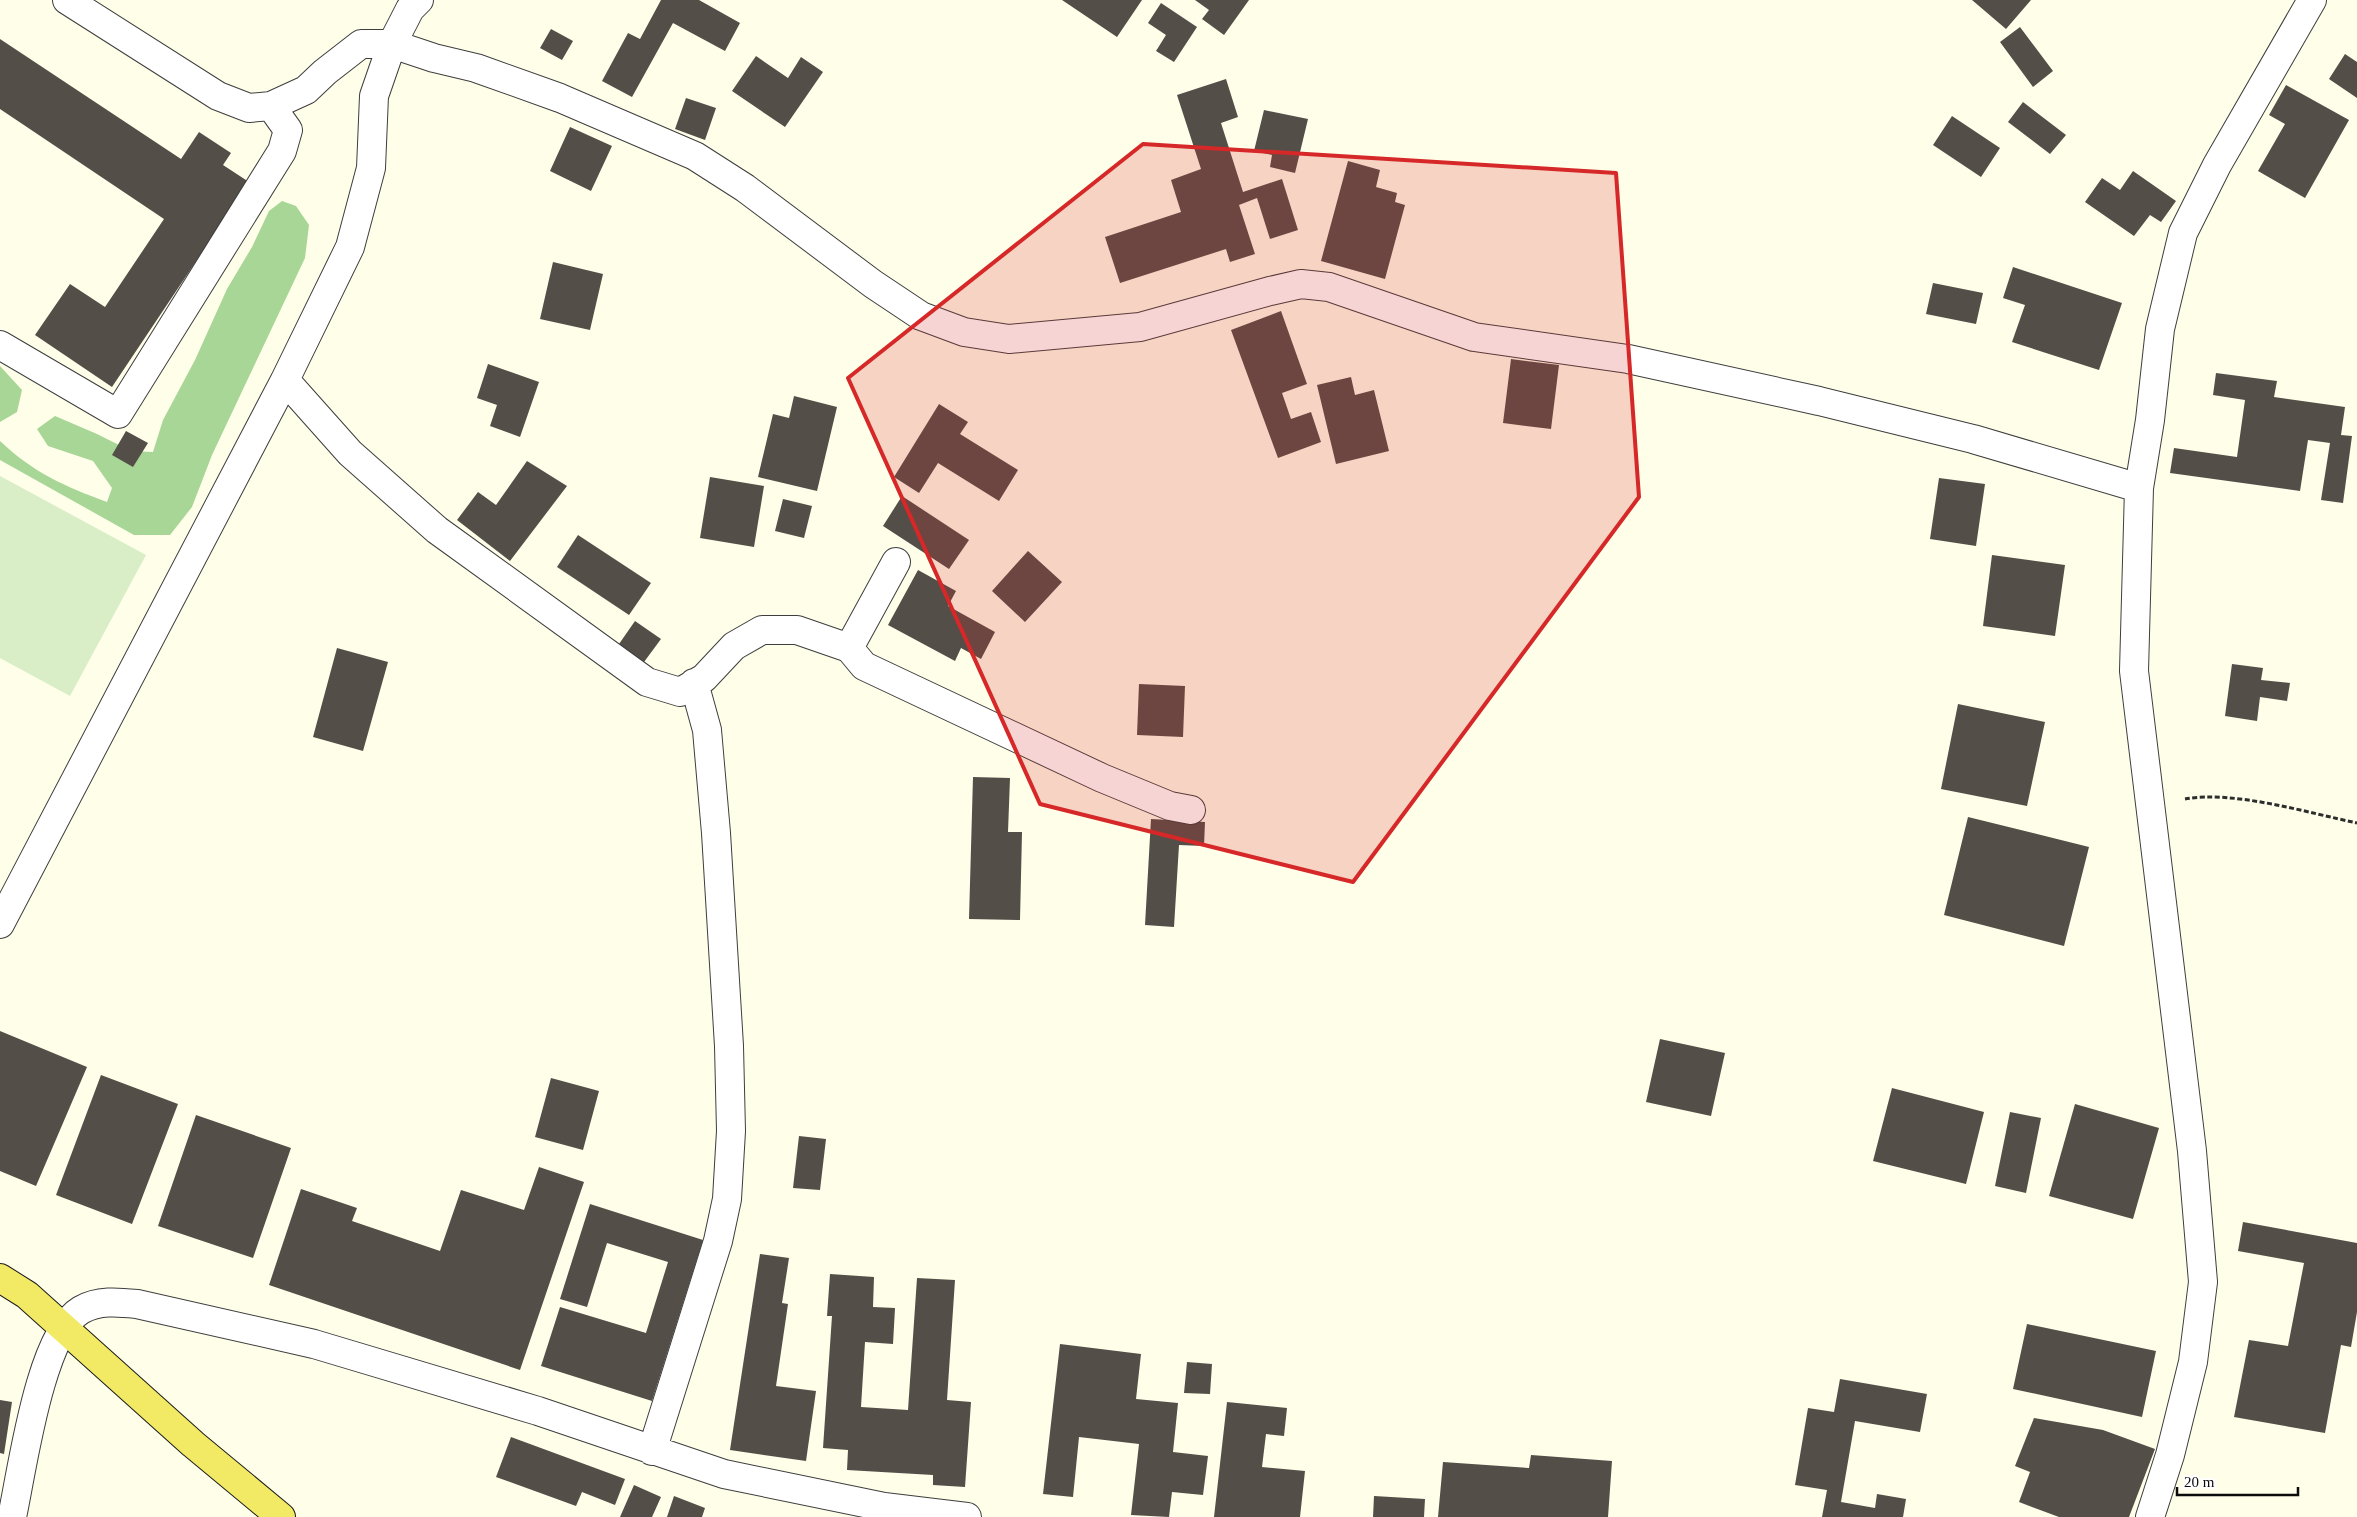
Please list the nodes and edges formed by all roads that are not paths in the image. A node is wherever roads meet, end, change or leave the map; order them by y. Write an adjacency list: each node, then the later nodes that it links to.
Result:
1 (67, 0): 5 (street)
2 (419, 0): 4 (street)
3 (2312, 0): 8 (street)
4 (392, 44): 5 (street); 7 (street); 8 (street)
5 (272, 106): 6 (street)
6 (0, 345)
7 (285, 380): 11 (street); 13 (street)
8 (2139, 488): 20 (street)
9 (896, 562): 10 (street)
10 (849, 648): 11 (street); 12 (street)
11 (694, 683): 16 (street)
12 (1191, 810)
13 (0, 924)
14 (0, 1278): 15 (main road)
15 (65, 1328): 16 (street); 17 (street); 18 (main road)
16 (652, 1451): 19 (street)
17 (12, 1517)
18 (280, 1517)
19 (967, 1517)
20 (2150, 1517)

